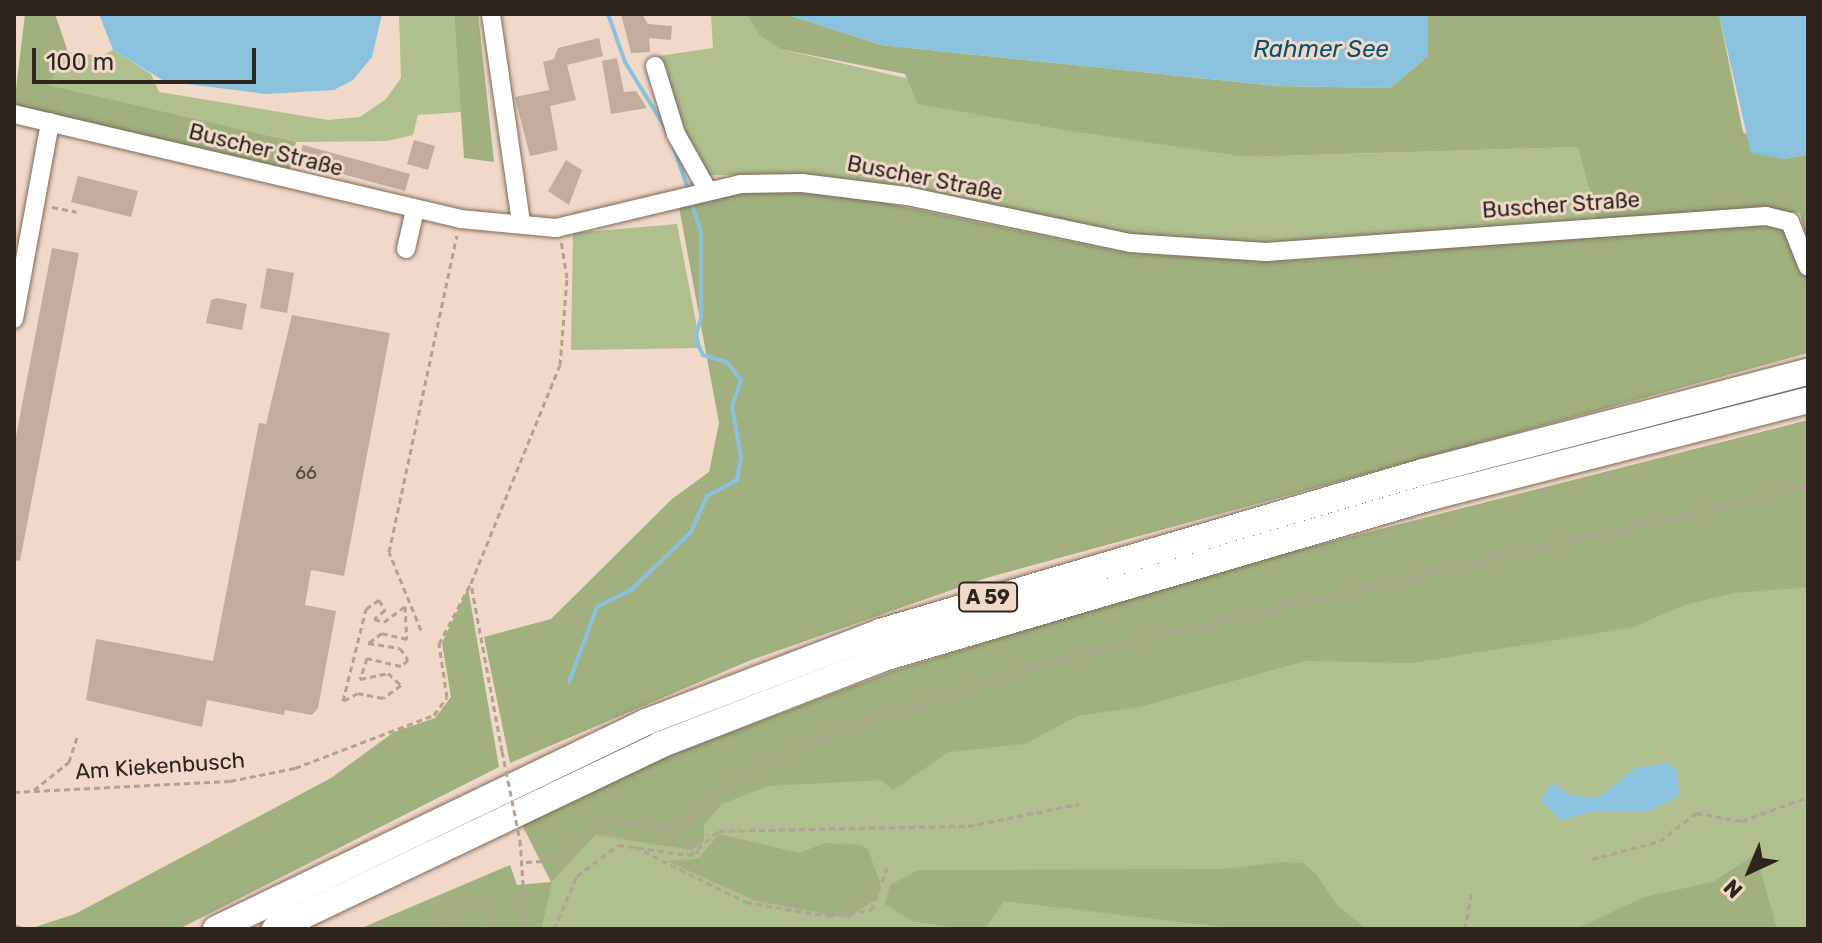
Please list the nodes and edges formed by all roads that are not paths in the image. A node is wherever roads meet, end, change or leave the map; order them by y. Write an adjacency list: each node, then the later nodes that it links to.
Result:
1 (491, 14): 7 (street)
2 (655, 66): 5 (street)
3 (14, 114): 4 (street, Buscher Straße)
4 (50, 122): 6 (street, Buscher Straße); 10 (street)
5 (695, 196): 7 (street, Buscher Straße); 9 (street, Buscher Straße)
6 (415, 211): 7 (street, Buscher Straße); 8 (street)
7 (521, 223)
8 (406, 249)
9 (1808, 267)
10 (14, 319)
11 (1804, 373): 13 (highway, A 59)
12 (1808, 400): 14 (highway, A 59)
13 (216, 929)
14 (275, 929)

